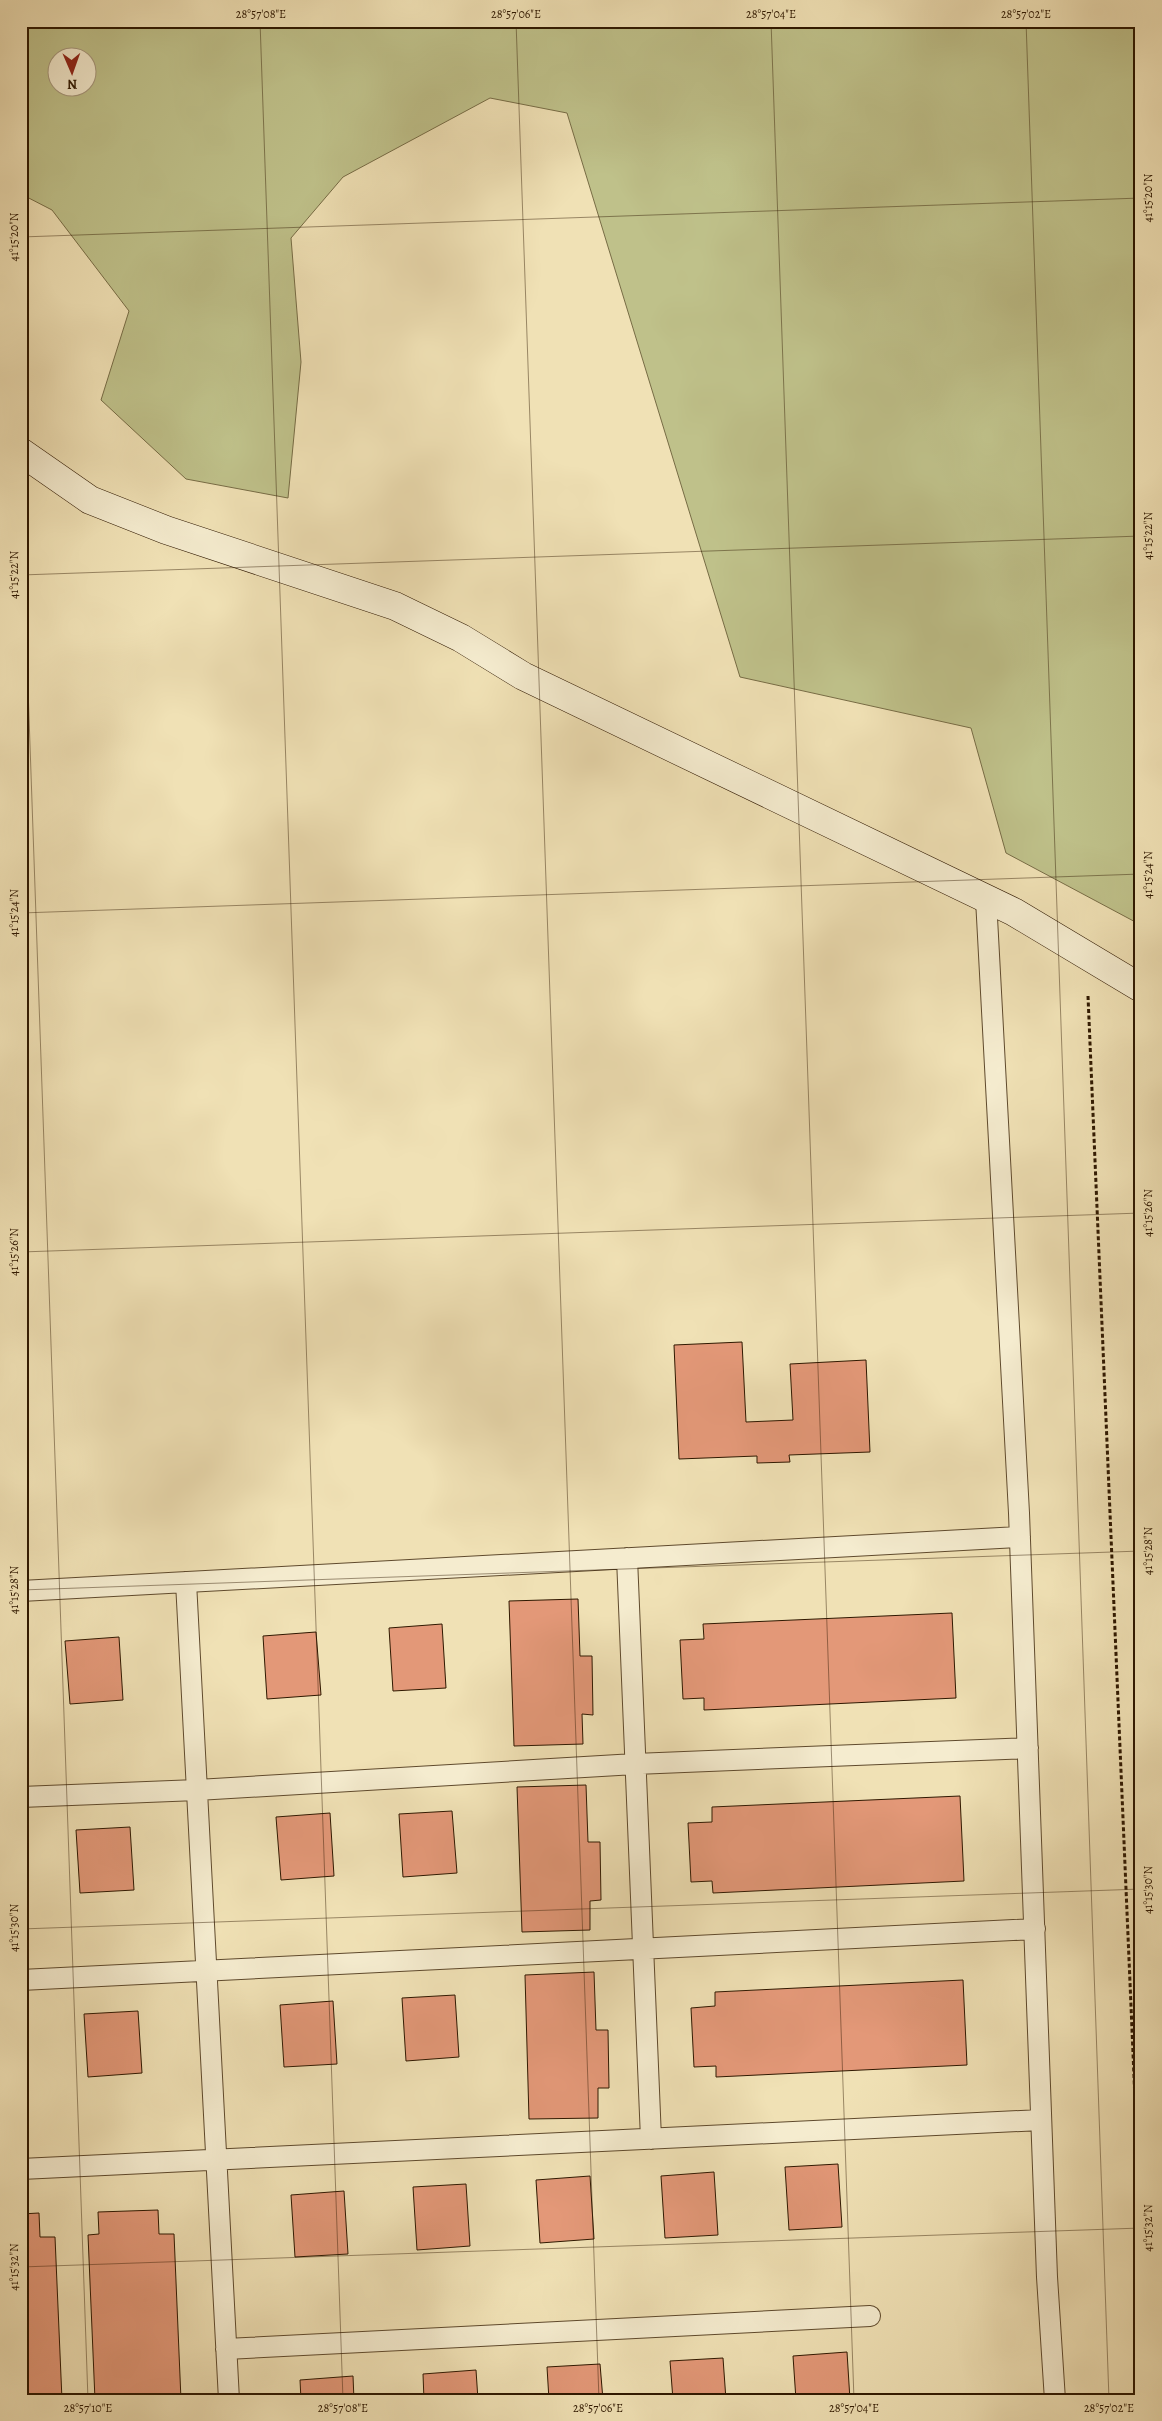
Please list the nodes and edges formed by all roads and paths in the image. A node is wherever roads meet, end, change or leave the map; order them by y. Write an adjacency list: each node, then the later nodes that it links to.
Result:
1 (21, 452): 2 (street)
2 (986, 899): 3 (street); 5 (lane)
3 (1087, 956): 4 (street); 21 (path)
4 (1141, 988)
5 (1020, 1537): 6 (lane); 9 (lane)
6 (627, 1558): 7 (lane); 10 (lane)
7 (186, 1582): 8 (lane); 11 (lane)
8 (21, 1591)
9 (1028, 1748): 10 (lane); 13 (lane)
10 (635, 1764): 11 (lane); 14 (lane)
11 (197, 1790): 12 (lane); 15 (lane)
12 (21, 1797)
13 (1035, 1930): 14 (lane); 17 (lane)
14 (642, 1950): 15 (lane); 18 (lane)
15 (206, 1972): 16 (lane); 19 (lane)
16 (21, 1980)
17 (1042, 2120): 18 (lane); 25 (lane)
18 (650, 2139): 19 (lane)
19 (216, 2159): 20 (lane); 23 (lane)
20 (21, 2169)
21 (1141, 2241)
22 (870, 2316): 23 (lane)
23 (226, 2349): 24 (lane)
24 (228, 2400)
25 (1056, 2400)

